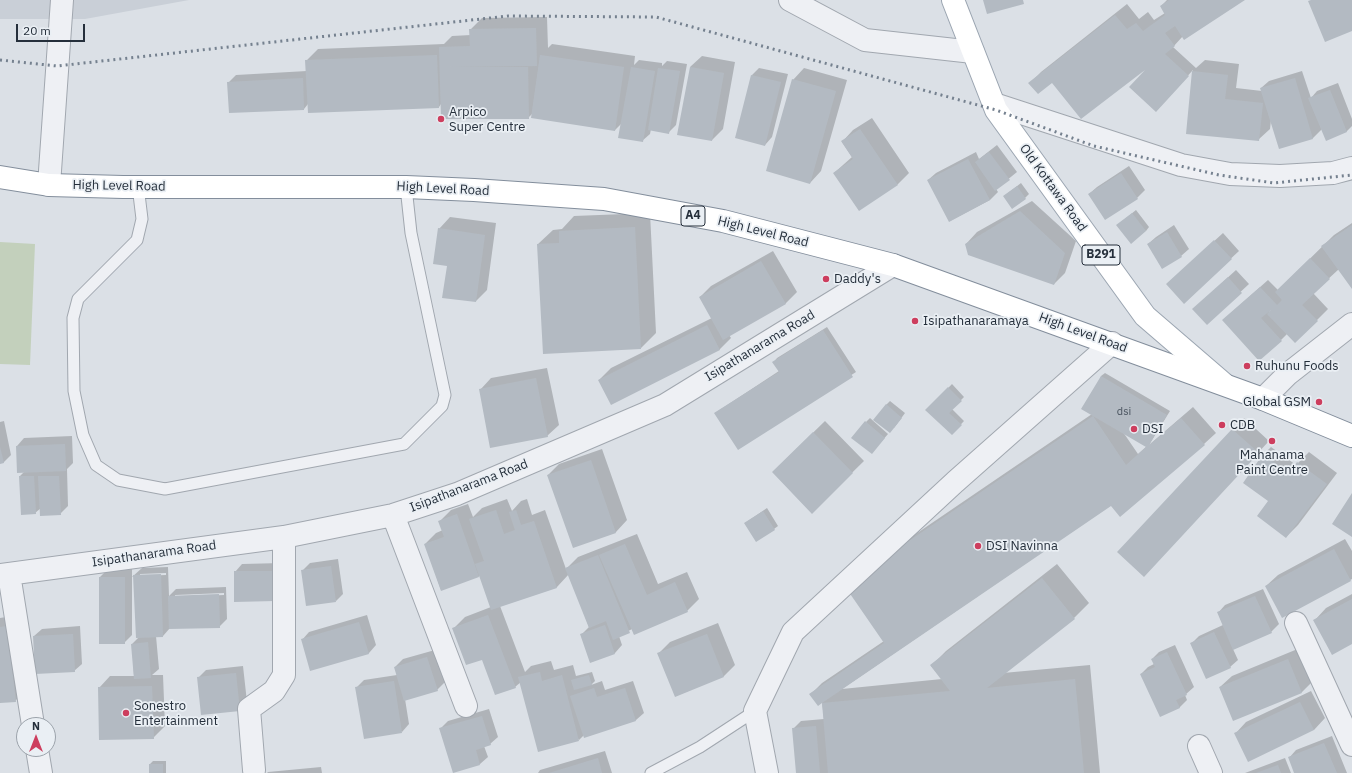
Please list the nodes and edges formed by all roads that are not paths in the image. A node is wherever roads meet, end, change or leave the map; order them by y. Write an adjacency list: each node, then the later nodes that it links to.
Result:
1 (62, 0): 8 (street)
2 (790, 0): 4 (street)
3 (953, 0): 4 (main road, Old Kottawa Road / B291)
4 (973, 52): 5 (main road, Old Kottawa Road / B291)
5 (994, 104): 6 (street); 14 (main road, Old Kottawa Road / B291)
6 (1352, 168)
7 (0, 177): 8 (main road, High Level Road / A4)
8 (49, 185): 9 (main road, High Level Road / A4)
9 (138, 186): 10 (main road, High Level Road / A4); 10 (lane)
10 (406, 187): 11 (main road, High Level Road / A4)
11 (893, 265): 13 (main road, High Level Road / A4); 17 (street, Isipathanarama Road)
12 (1352, 324): 15 (street)
13 (1112, 344): 14 (main road, High Level Road / A4); 22 (street)
14 (1224, 384): 15 (main road, High Level Road / A4)
15 (1263, 399): 16 (main road, High Level Road / A4)
16 (1352, 436)
17 (393, 515): 18 (street, Isipathanarama Road); 21 (street)
18 (284, 537): 19 (street, Isipathanarama Road); 27 (street)
19 (4, 575): 23 (street)
20 (1296, 623): 24 (street)
21 (466, 706)
22 (755, 711): 29 (lane); 30 (street)
23 (31, 717)
24 (1352, 745)
25 (1199, 746): 31 (street)
26 (38, 757): 28 (street)
27 (254, 770)
28 (41, 773)
29 (651, 773)
30 (767, 773)
31 (1211, 773)

